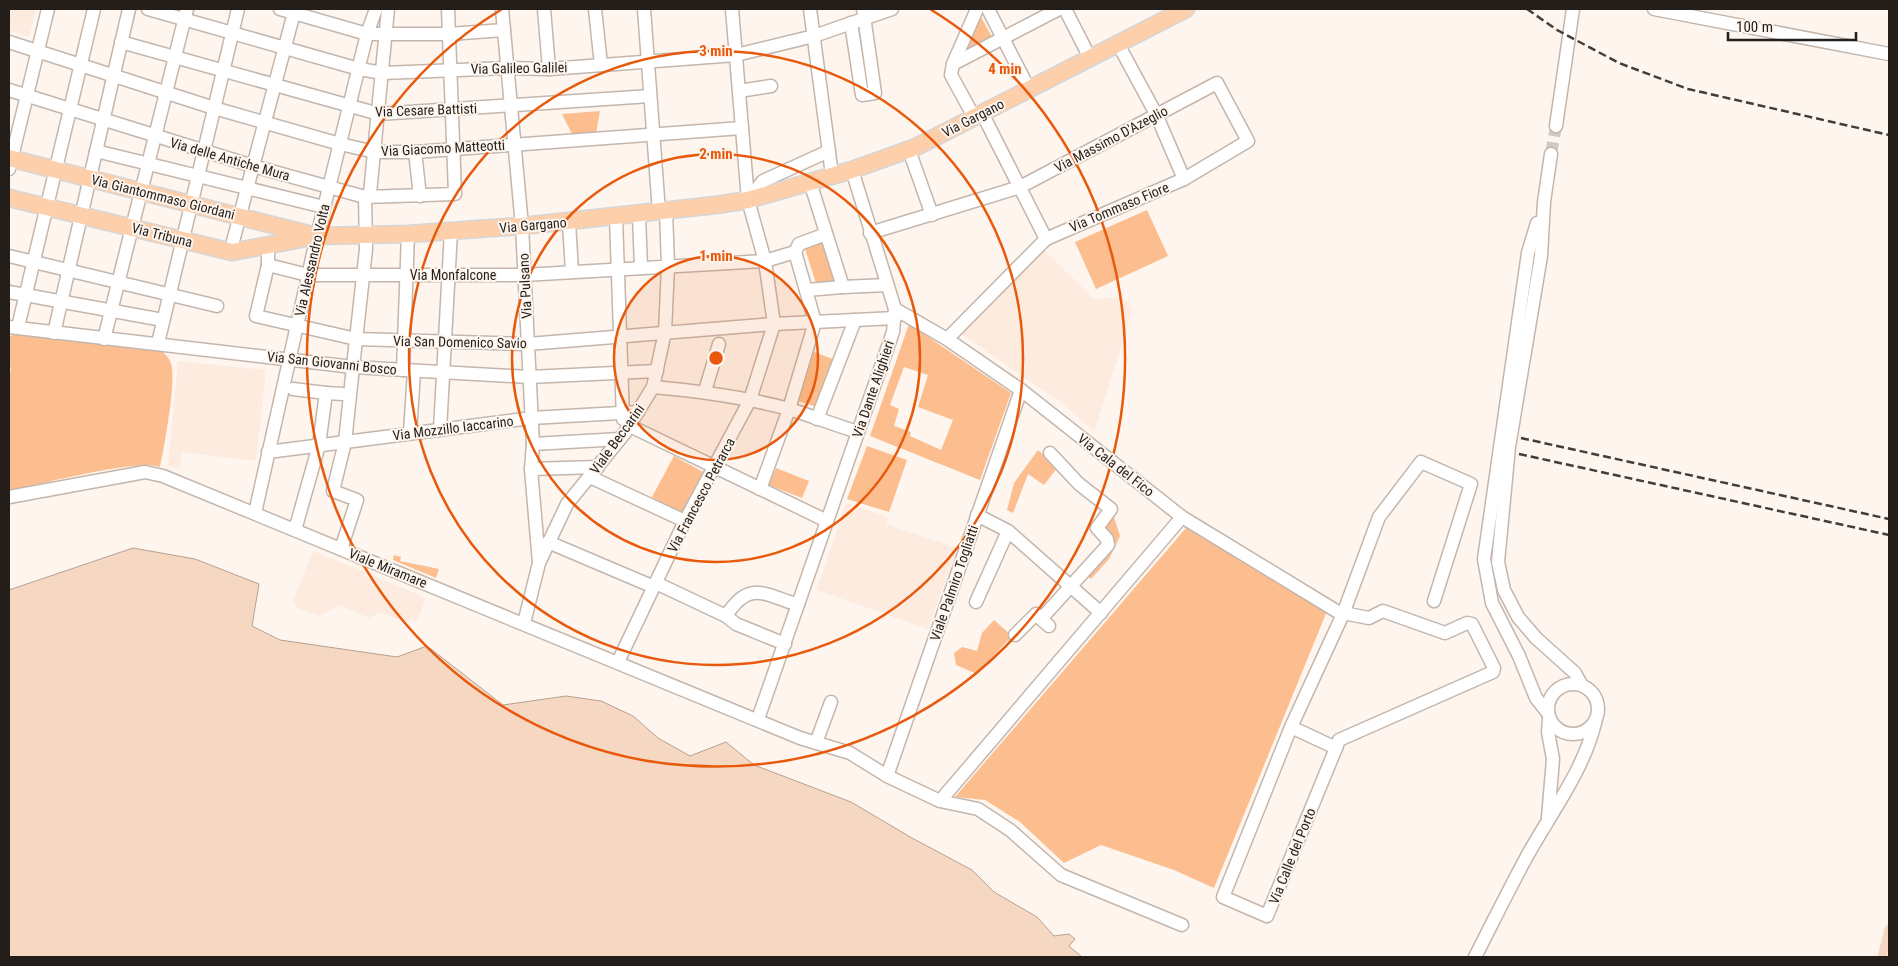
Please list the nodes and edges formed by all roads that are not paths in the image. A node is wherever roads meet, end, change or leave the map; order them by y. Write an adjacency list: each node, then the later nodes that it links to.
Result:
1 (48, 9): 39 (street)
2 (94, 9): 47 (street)
3 (129, 9): 36 (street)
4 (148, 9): 25 (street, Via Galileo Galilei)
5 (238, 9): 29 (street)
6 (280, 9): 24 (street)
7 (376, 9): 30 (street, Via Alessandro Volta)
8 (388, 9): 32 (street)
9 (448, 9): 31 (street)
10 (502, 9): 28 (street, Via Pulsano)
11 (544, 9): 50 (street)
12 (595, 9): 46 (street)
13 (644, 9): 44 (street, Viale Beccarini)
14 (732, 9): 41 (street)
15 (810, 9): 33 (street)
16 (892, 9): 26 (street, Via Galileo Galilei)
17 (977, 9): 45 (street)
18 (988, 9): 34 (street)
19 (1059, 9): 34 (street)
20 (1065, 9): 43 (street)
21 (1186, 9): 37 (main road, Via Gargano)
22 (1573, 9): 73 (street)
23 (1654, 9): 40 (street)
24 (294, 11): 30 (street); 38 (street)
25 (186, 14): 29 (street, Via Galileo Galilei); 42 (street)
26 (864, 14): 27 (street, Via Galileo Galilei); 27 (street)
27 (851, 23): 33 (street, Via Galileo Galilei)
28 (504, 30): 31 (street); 48 (street, Via Pulsano)
29 (232, 32): 38 (street, Via Galileo Galilei); 52 (street)
30 (367, 34): 32 (street); 49 (street, Via Alessandro Volta)
31 (449, 34): 32 (street); 51 (street)
32 (387, 35): 53 (street)
33 (814, 36): 41 (street, Via Galileo Galilei); 82 (street)
34 (1003, 38): 45 (street); 57 (street)
35 (9, 42): 39 (street, Via Giacomo Matteotti)
36 (121, 42): 42 (street, Via Cesare Battisti); 54 (street)
37 (1118, 44): 43 (main road, Via Gargano); 69 (street, Via Tommaso Fiore)
38 (284, 48): 49 (street, Via Galileo Galilei); 55 (street)
39 (38, 52): 47 (street, Via Giacomo Matteotti); 61 (street)
40 (1889, 54)
41 (736, 55): 44 (street, Via Galileo Galilei); 59 (street)
42 (175, 58): 52 (street, Via Cesare Battisti); 60 (street)
43 (1090, 58): 57 (main road, Via Gargano)
44 (648, 62): 46 (street, Via Galileo Galilei); 62 (street, Viale Beccarini)
45 (953, 64): 70 (street)
46 (601, 65): 50 (street, Via Galileo Galilei)
47 (80, 66): 54 (street, Via Giacomo Matteotti); 65 (street)
48 (508, 68): 50 (street, Via Galileo Galilei); 51 (street, Via Galileo Galilei); 64 (street, Via Pulsano)
49 (358, 69): 53 (street, Via Galileo Galilei); 63 (street, Via Alessandro Volta)
50 (550, 69)
51 (450, 70): 53 (street, Via Galileo Galilei); 67 (street)
52 (223, 72): 55 (street, Via Cesare Battisti); 66 (street)
53 (383, 73): 68 (street)
54 (114, 76): 60 (street, Via Giacomo Matteotti); 71 (street)
55 (274, 86): 63 (street, Via Cesare Battisti); 72 (street)
56 (771, 86): 59 (street)
57 (1029, 89): 70 (main road, Via Gargano)
58 (9, 90): 61 (street, Via delle Antiche Mura)
59 (739, 90): 74 (street)
60 (166, 93): 66 (street, Via Giacomo Matteotti); 76 (street)
61 (27, 96): 65 (street, Via delle Antiche Mura); 87 (street)
62 (650, 96): 64 (street, Via Cesare Battisti); 75 (street, Viale Beccarini)
63 (349, 107): 68 (street, Via Cesare Battisti); 77 (street, Via Alessandro Volta)
64 (511, 107): 67 (street, Via Cesare Battisti); 78 (street, Via Pulsano)
65 (70, 108): 71 (street, Via delle Antiche Mura); 90 (street)
66 (214, 108): 72 (street, Via Giacomo Matteotti); 83 (street)
67 (452, 111): 68 (street, Via Cesare Battisti); 79 (street)
68 (378, 114): 84 (street)
69 (1156, 114): 95 (street, Via Tommaso Fiore); 95 (street, Via Massimo D'Azeglio); 98 (street, Via Massimo D'Azeglio)
70 (978, 115): 80 (main road, Via Gargano); 98 (street)
71 (103, 119): 76 (street, Via delle Antiche Mura); 81 (street)
72 (265, 122): 77 (street, Via Giacomo Matteotti); 89 (street)
73 (1556, 126)
74 (742, 128): 75 (street, Via Giacomo Matteotti); 104 (street)
75 (653, 133): 78 (street, Via Giacomo Matteotti); 109 (street, Viale Beccarini)
76 (155, 136): 83 (street, Via delle Antiche Mura); 88 (street)
77 (340, 144): 84 (street, Via Giacomo Matteotti); 97 (street, Via Alessandro Volta)
78 (514, 144): 79 (street, Via Giacomo Matteotti); 116 (street, Via Pulsano)
79 (453, 148): 85 (street, Via Giacomo Matteotti); 101 (street, Via delle Antiche Mura)
80 (909, 150): 91 (main road, Via Gargano); 111 (street)
81 (96, 151): 88 (street); 94 (street)
82 (829, 151): 93 (street); 104 (street)
83 (204, 152): 89 (street, Via delle Antiche Mura); 92 (street)
84 (374, 152): 85 (street, Via Giacomo Matteotti); 102 (street)
85 (415, 152): 101 (street)
86 (1551, 154): 105 (street)
87 (10, 162): 90 (main road, Via Giantommaso Giordani)
88 (148, 164): 92 (street); 100 (street)
89 (253, 166): 97 (street, Via delle Antiche Mura); 99 (street)
90 (55, 170): 94 (main road, Via Giantommaso Giordani); 107 (street)
91 (852, 170): 93 (main road, Via Gargano); 119 (street)
92 (198, 176): 99 (street); 106 (street)
93 (832, 176): 96 (main road, Via Gargano)
94 (90, 179): 100 (main road, Via Giantommaso Giordani); 112 (street)
95 (1184, 179): 124 (street, Via Tommaso Fiore)
96 (810, 182): 104 (main road, Via Gargano); 121 (street)
97 (329, 187): 102 (street, Via delle Antiche Mura); 108 (street, Via Alessandro Volta)
98 (1020, 187): 111 (street, Via Massimo D'Azeglio); 124 (street)
99 (247, 188): 108 (street); 113 (street)
100 (141, 192): 106 (main road, Via Giantommaso Giordani); 117 (street)
101 (420, 196): 102 (street, Via delle Antiche Mura)
102 (365, 197): 122 (street)
103 (9, 198): 107 (main road, Via Tribuna)
104 (748, 200): 109 (main road, Via Gargano); 130 (street)
105 (1544, 202): 226 (street); 228 (street)
106 (191, 204): 113 (main road, Via Giantommaso Giordani); 125 (street)
107 (46, 207): 112 (main road, Via Tribuna); 131 (street)
108 (324, 207): 123 (street, Via Alessandro Volta)
109 (662, 212): 110 (main road, Via Gargano); 133 (street, Viale Beccarini)
110 (639, 215): 114 (main road, Via Gargano); 134 (street)
111 (932, 215): 119 (street, Via Massimo D'Azeglio)
112 (81, 216): 117 (main road, Via Tribuna); 136 (street)
113 (239, 217): 123 (main road, Via Giantommaso Giordani); 126 (street)
114 (616, 217): 115 (main road, Via Gargano); 135 (street)
115 (569, 222): 116 (main road, Via Gargano); 137 (street)
116 (522, 226): 118 (main road, Via Gargano); 142 (street, Via Pulsano)
117 (132, 228): 125 (main road, Via Tribuna); 143 (street)
118 (451, 231): 120 (main road, Via Gargano); 141 (street)
119 (870, 232): 144 (street)
120 (408, 234): 122 (main road, Via Gargano); 140 (street)
121 (826, 234): 128 (street, Via Monfalcone); 145 (street)
122 (365, 235): 123 (main road, Via Gargano); 139 (street)
123 (316, 236): 127 (main road, Via Tribuna); 138 (street, Via Alessandro Volta)
124 (1046, 239): 166 (street, Via Tommaso Fiore)
125 (182, 240): 127 (main road, Via Tribuna); 149 (street)
126 (232, 246)
127 (268, 246): 132 (street)
128 (795, 252): 130 (street, Via Monfalcone); 146 (street)
129 (9, 256): 131 (street)
130 (765, 261): 133 (street, Via Monfalcone); 157 (street)
131 (33, 262): 136 (street); 148 (street)
132 (268, 265): 138 (street, Via Monfalcone); 158 (street, Via San Domenico Savio)
133 (668, 266): 134 (street, Via Monfalcone); 161 (street, Viale Beccarini)
134 (641, 268): 135 (street, Via Monfalcone)
135 (619, 269): 137 (street, Via Monfalcone); 162 (street)
136 (69, 270): 143 (street); 150 (street)
137 (572, 272): 142 (street, Via Monfalcone)
138 (308, 275): 139 (street, Via Monfalcone); 158 (street, Via Alessandro Volta)
139 (363, 275): 140 (street, Via Monfalcone); 164 (street)
140 (406, 275): 141 (street, Via Monfalcone); 165 (street)
141 (449, 275): 142 (street, Via Monfalcone); 167 (street)
142 (524, 275): 169 (street, Via Pulsano)
143 (118, 282): 149 (street); 152 (street)
144 (886, 285): 145 (street); 153 (street)
145 (843, 287): 146 (street)
146 (806, 290): 156 (street)
147 (9, 292): 148 (street)
148 (25, 295): 150 (street); 159 (street)
149 (169, 295): 151 (street); 154 (street)
150 (61, 301): 152 (street); 160 (street)
151 (217, 306)
152 (111, 311): 154 (street); 163 (street)
153 (895, 314): 155 (street, Via San Domenico Savio); 166 (street, Via Cala del Fico); 191 (street, Via Dante Alighieri)
154 (163, 320): 168 (street)
155 (855, 320): 156 (street, Via San Domenico Savio); 189 (street)
156 (815, 322): 157 (street, Via San Domenico Savio); 185 (street)
157 (774, 324): 161 (street, Via San Domenico Savio); 184 (street, Via Francesco Petrarca)
158 (297, 325): 164 (street, Via San Domenico Savio); 171 (street, Via Alessandro Volta)
159 (13, 327): 160 (street, Via San Giovanni Bosco)
160 (54, 332): 163 (street, Via San Giovanni Bosco)
161 (665, 332): 162 (street, Via San Domenico Savio); 174 (street, Viale Beccarini)
162 (620, 336): 169 (street, Via San Domenico Savio); 176 (street)
163 (104, 339): 168 (street, Via San Giovanni Bosco)
164 (356, 339): 165 (street, Via San Domenico Savio); 172 (street)
165 (404, 340): 167 (street, Via San Domenico Savio); 173 (street)
166 (947, 340): 180 (street, Via Cala del Fico)
167 (445, 341): 169 (street, Via San Domenico Savio); 175 (street)
168 (158, 343): 171 (street, Via San Giovanni Bosco)
169 (528, 344): 177 (street, Via Pulsano)
170 (719, 344): 181 (street)
171 (289, 359): 172 (street, Via San Giovanni Bosco); 197 (street, Via Alessandro Volta)
172 (353, 367): 173 (street, Via San Giovanni Bosco); 194 (street)
173 (409, 370): 175 (street, Via San Giovanni Bosco); 193 (street)
174 (656, 371): 176 (street, Via San Giovanni Bosco); 178 (street, Viale Beccarini)
175 (443, 372): 177 (street, Via San Giovanni Bosco); 190 (street)
176 (620, 373): 177 (street, Via San Giovanni Bosco); 186 (street)
177 (529, 377): 188 (street, Via Pulsano)
178 (653, 387): 181 (street); 187 (street, Viale Beccarini)
179 (293, 390): 182 (street)
180 (1021, 390): 205 (street, Viale Palmiro Togliatti); 206 (street, Via Cala del Fico)
181 (705, 391): 184 (street)
182 (326, 393): 183 (street); 196 (street)
183 (343, 394)
184 (750, 400): 185 (street); 199 (street, Via Francesco Petrarca)
185 (789, 409): 189 (street); 202 (street)
186 (622, 412): 187 (street, Via Mozzillo Iaccarino); 188 (street, Via Mozzillo Iaccarino); 192 (street)
187 (638, 412): 192 (street, Viale Beccarini)
188 (531, 418): 190 (street, Via Mozzillo Iaccarino); 195 (street, Via Pulsano)
189 (817, 419): 191 (street)
190 (440, 430): 193 (street, Via Mozzillo Iaccarino)
191 (858, 432): 208 (street, Via Dante Alighieri)
192 (625, 433): 195 (street); 199 (street); 201 (street, Viale Beccarini)
193 (410, 434): 194 (street, Via Mozzillo Iaccarino)
194 (345, 442): 196 (street, Via Mozzillo Iaccarino); 212 (street)
195 (533, 444): 200 (street, Via Pulsano)
196 (319, 445): 197 (street, Via Mozzillo Iaccarino); 209 (street)
197 (268, 452): 204 (street, Via Alessandro Volta)
198 (1050, 453): 214 (street)
199 (715, 467): 202 (street); 207 (street, Via Francesco Petrarca)
200 (531, 468): 201 (street); 213 (street, Via Pulsano)
201 (594, 472): 207 (street); 211 (street, Viale Beccarini)
202 (760, 489): 208 (street)
203 (9, 497): 204 (street, Viale Miramare)
204 (255, 513): 209 (street, Viale Miramare)
205 (977, 515): 210 (street); 234 (street, Viale Palmiro Togliatti)
206 (1182, 518): 219 (street); 220 (street, Via Cala del Fico)
207 (685, 521): 215 (street, Via Francesco Petrarca)
208 (827, 521): 218 (street, Via Dante Alighieri)
209 (295, 530): 212 (street, Viale Miramare)
210 (1008, 531): 214 (street); 217 (street)
211 (548, 542): 213 (street, Viale Beccarini); 215 (street)
212 (342, 549): 222 (street, Viale Miramare)
213 (539, 563): 222 (street, Viale Beccarini)
214 (1071, 584): 219 (street); 223 (street)
215 (655, 585): 221 (street); 225 (street, Via Francesco Petrarca)
216 (1434, 601): 220 (street, Via Calle del Porto)
217 (976, 602)
218 (798, 605): 221 (street); 224 (street, Via Dante Alighieri)
219 (1101, 612): 235 (street)
220 (1343, 614): 231 (street, Via Calle del Porto); 233 (street, Via Calle del Porto)
221 (726, 616): 224 (street)
222 (524, 623): 225 (street, Viale Miramare)
223 (1015, 635)
224 (785, 644): 229 (street, Via Dante Alighieri)
225 (618, 662): 229 (street, Viale Miramare)
226 (1581, 684): 228 (street); 230 (street)
227 (831, 702): 232 (street)
228 (1549, 716): 230 (street); 236 (street)
229 (758, 720): 232 (street, Viale Miramare)
230 (1595, 723): 236 (street)
231 (1291, 727): 233 (street); 233 (street, Via Calle del Porto)
232 (816, 743): 234 (street, Viale Miramare)
233 (1336, 748)
234 (886, 776): 235 (street, Viale Miramare)
235 (940, 801): 237 (street, Viale Miramare)
236 (1548, 823): 238 (street)
237 (1182, 925)
238 (1475, 957)

